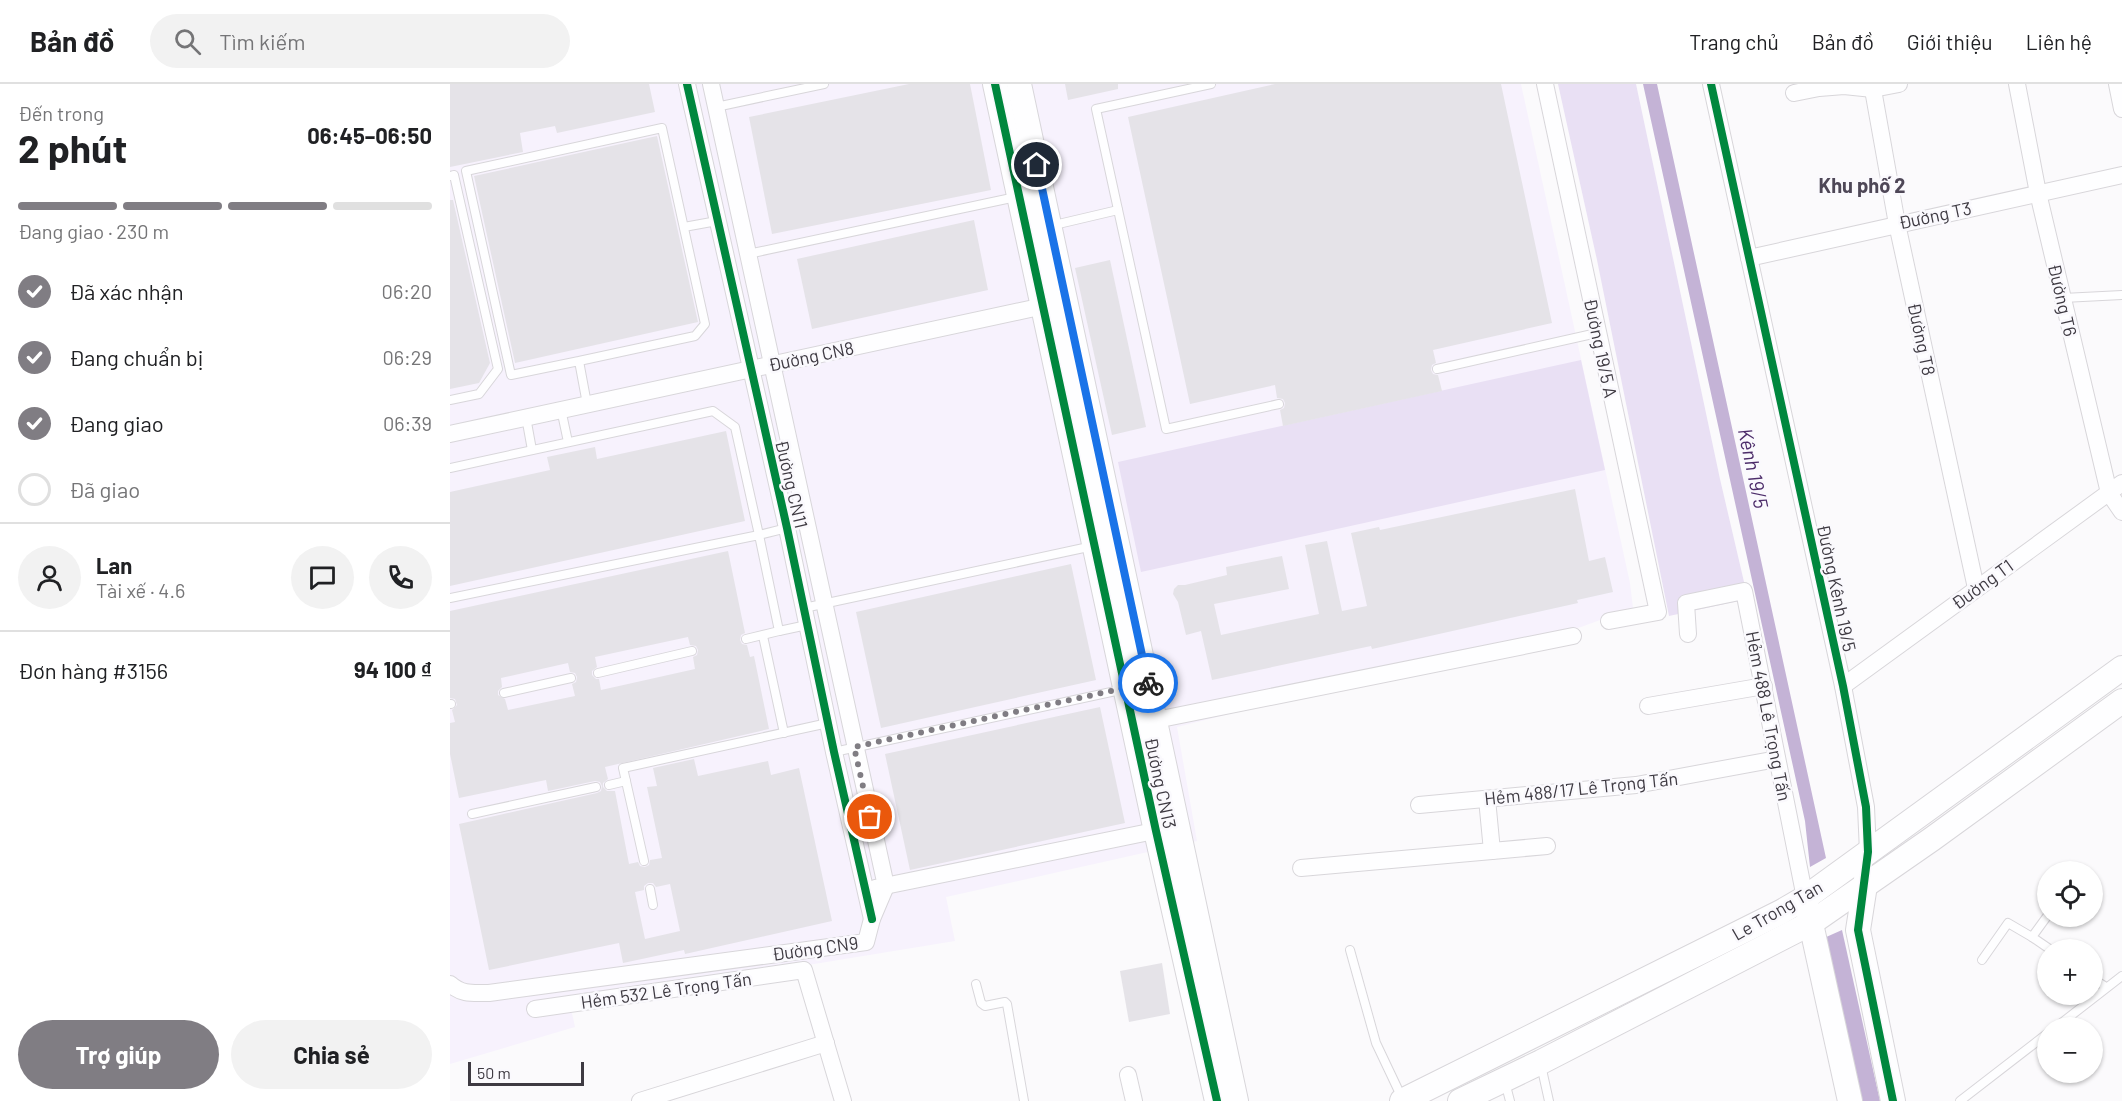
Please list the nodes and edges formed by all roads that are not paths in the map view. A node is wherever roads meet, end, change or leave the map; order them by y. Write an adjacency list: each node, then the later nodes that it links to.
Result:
1 (687, 84): 21 (street, Đường CN11)
2 (711, 84): 14 (street, Đường CN11)
3 (824, 84): 14 (lane)
4 (995, 84): 19 (street, Đường CN13)
5 (1019, 84): 23 (street, Đường CN13)
6 (1211, 84): 20 (lane)
7 (1545, 84): 31 (street, Đường 19/5 A)
8 (1711, 84): 26 (street, Đường Kênh 19/5)
9 (1899, 84): 12 (street)
10 (2017, 84): 18 (street, Đường T6)
11 (2117, 84): 15 (street)
12 (1872, 87): 13 (street); 22 (street, Đường T8)
13 (1794, 93)
14 (716, 107): 25 (street, Đường CN11)
15 (2122, 109)
16 (2122, 175): 18 (street, Đường T3)
17 (450, 176): 36 (lane)
18 (2038, 194): 22 (street, Đường T3); 28 (street, Đường T6)
19 (1019, 196): 25 (lane); 30 (street, Đường CN13)
20 (1118, 210): 23 (lane); 38 (lane)
21 (717, 221): 24 (lane); 34 (street, Đường CN11)
22 (1897, 224): 26 (street, Đường T3); 50 (street, Đường T8)
23 (1050, 226): 29 (street, Đường CN13)
24 (684, 227): 32 (lane); 32 (lane)
25 (748, 254): 33 (street, Đường CN11)
26 (1749, 258): 67 (street, Đường Kênh 19/5)
27 (2122, 295): 28 (lane)
28 (2062, 298): 45 (street, Đường T6)
29 (1066, 301): 30 (street, Đường CN8); 65 (street, Đường CN13)
30 (1042, 306): 33 (street, Đường CN8); 49 (street, Đường CN13)
31 (1597, 333): 35 (lane); 54 (street, Đường 19/5 A)
32 (579, 362): 37 (lane)
33 (771, 364): 34 (street, Đường CN8); 52 (street, Đường CN11)
34 (750, 369): 37 (street, Đường CN8); 47 (street, Đường CN11)
35 (1437, 369)
36 (450, 400)
37 (587, 404): 39 (street, Đường CN8)
38 (1279, 404)
39 (561, 409): 40 (street, Đường CN8); 42 (lane)
40 (526, 417): 41 (street, Đường CN8); 43 (lane)
41 (450, 434)
42 (568, 442): 43 (lane); 48 (lane)
43 (532, 450): 44 (lane)
44 (450, 468)
45 (2115, 488): 46 (street, Đường T6); 50 (street, Đường T1)
46 (2122, 512)
47 (787, 528): 48 (lane); 53 (street, Đường CN11)
48 (759, 535): 51 (lane); 56 (lane)
49 (1094, 546): 52 (lane); 65 (street, Đường CN13)
50 (1976, 588): 67 (street, Đường T1)
51 (450, 598)
52 (824, 603): 53 (lane); 74 (street, Đường CN11)
53 (804, 608): 55 (street, Đường CN11)
54 (1609, 621)
55 (807, 625): 56 (lane); 72 (street, Đường CN11)
56 (779, 631): 58 (lane)
57 (1688, 634): 66 (street, Hẻm 488 Lê Trọng Tấn)
58 (763, 636): 60 (lane); 73 (lane)
59 (1573, 636): 71 (street)
60 (746, 639)
61 (692, 651): 63 (lane)
62 (2122, 669): 86 (street, Le Trong Tan)
63 (598, 673)
64 (571, 678): 68 (lane)
65 (1137, 686): 71 (street, Đường CN13); 74 (lane); 83 (street, Đường CN13)
66 (1764, 686): 70 (street); 76 (street, Hẻm 488 Lê Trọng Tấn)
67 (1843, 686): 86 (street, Đường Kênh 19/5)
68 (504, 693)
69 (2122, 700): 90 (street, Le Trong Tan)
70 (1648, 706)
71 (1156, 720): 83 (street, Đường CN13)
72 (828, 723): 73 (lane); 75 (street, Đường CN11)
73 (784, 733): 77 (lane)
74 (854, 747): 75 (lane); 89 (street, Đường CN11)
75 (834, 752): 92 (street, Đường CN11)
76 (1777, 759): 80 (street, Hẻm 488/17 Lê Trọng Tấn); 94 (street, Hẻm 488 Lê Trọng Tấn)
77 (626, 781): 78 (lane); 87 (lane)
78 (609, 785)
79 (596, 787): 82 (lane)
80 (1487, 799): 81 (street, Hẻm 488/17 Lê Trọng Tấn); 85 (street)
81 (1419, 805)
82 (472, 814)
83 (1166, 828): 89 (street); 93 (street, Đường CN13)
84 (1547, 846): 85 (street)
85 (1492, 851): 88 (street)
86 (1868, 852): 90 (street, Đường Kênh 19/5); 94 (street, Le Trong Tan)
87 (644, 861)
88 (1302, 868)
89 (886, 886): 92 (street); 96 (street, Đường CN9)
90 (1865, 886): 97 (street, Le Trong Tan); 125 (street, Đường Kênh 19/5)
91 (650, 889): 95 (lane)
92 (866, 890): 96 (street, Đường CN11)
93 (1182, 898): 119 (street, Đường CN13); 120 (street, Đường CN13)
94 (1805, 898): 97 (street); 121 (street, Le Trong Tan)
95 (653, 904)
96 (872, 919): 104 (street, Đường CN9)
97 (1811, 923): 112 (street, Le Trong Tan); 124 (street)
98 (2039, 927): 99 (lane)
99 (2032, 937): 100 (lane); 102 (lane)
100 (2037, 940)
101 (1350, 950): 121 (lane)
102 (1982, 960)
103 (2122, 975): 107 (lane)
104 (450, 984)
105 (976, 984): 117 (lane)
106 (2103, 985): 107 (lane)
107 (2106, 987): 109 (lane)
108 (535, 1009): 111 (street, Hẻm 532 Lê Trọng Tấn)
109 (2069, 1017)
110 (2037, 1042): 126 (lane)
111 (826, 1043): 115 (street); 116 (street, Hẻm 532 Lê Trọng Tấn)
112 (1540, 1062): 114 (street, Le Trong Tan); 123 (lane)
113 (1128, 1075): 118 (street)
114 (1507, 1090): 122 (street, Le Trong Tan)
115 (640, 1101)
116 (843, 1101)
117 (1024, 1101)
118 (1134, 1101)
119 (1217, 1101)
120 (1236, 1101)
121 (1402, 1101)
122 (1460, 1101)
123 (1549, 1101)
124 (1850, 1101)
125 (1893, 1101)
126 (1960, 1101)

